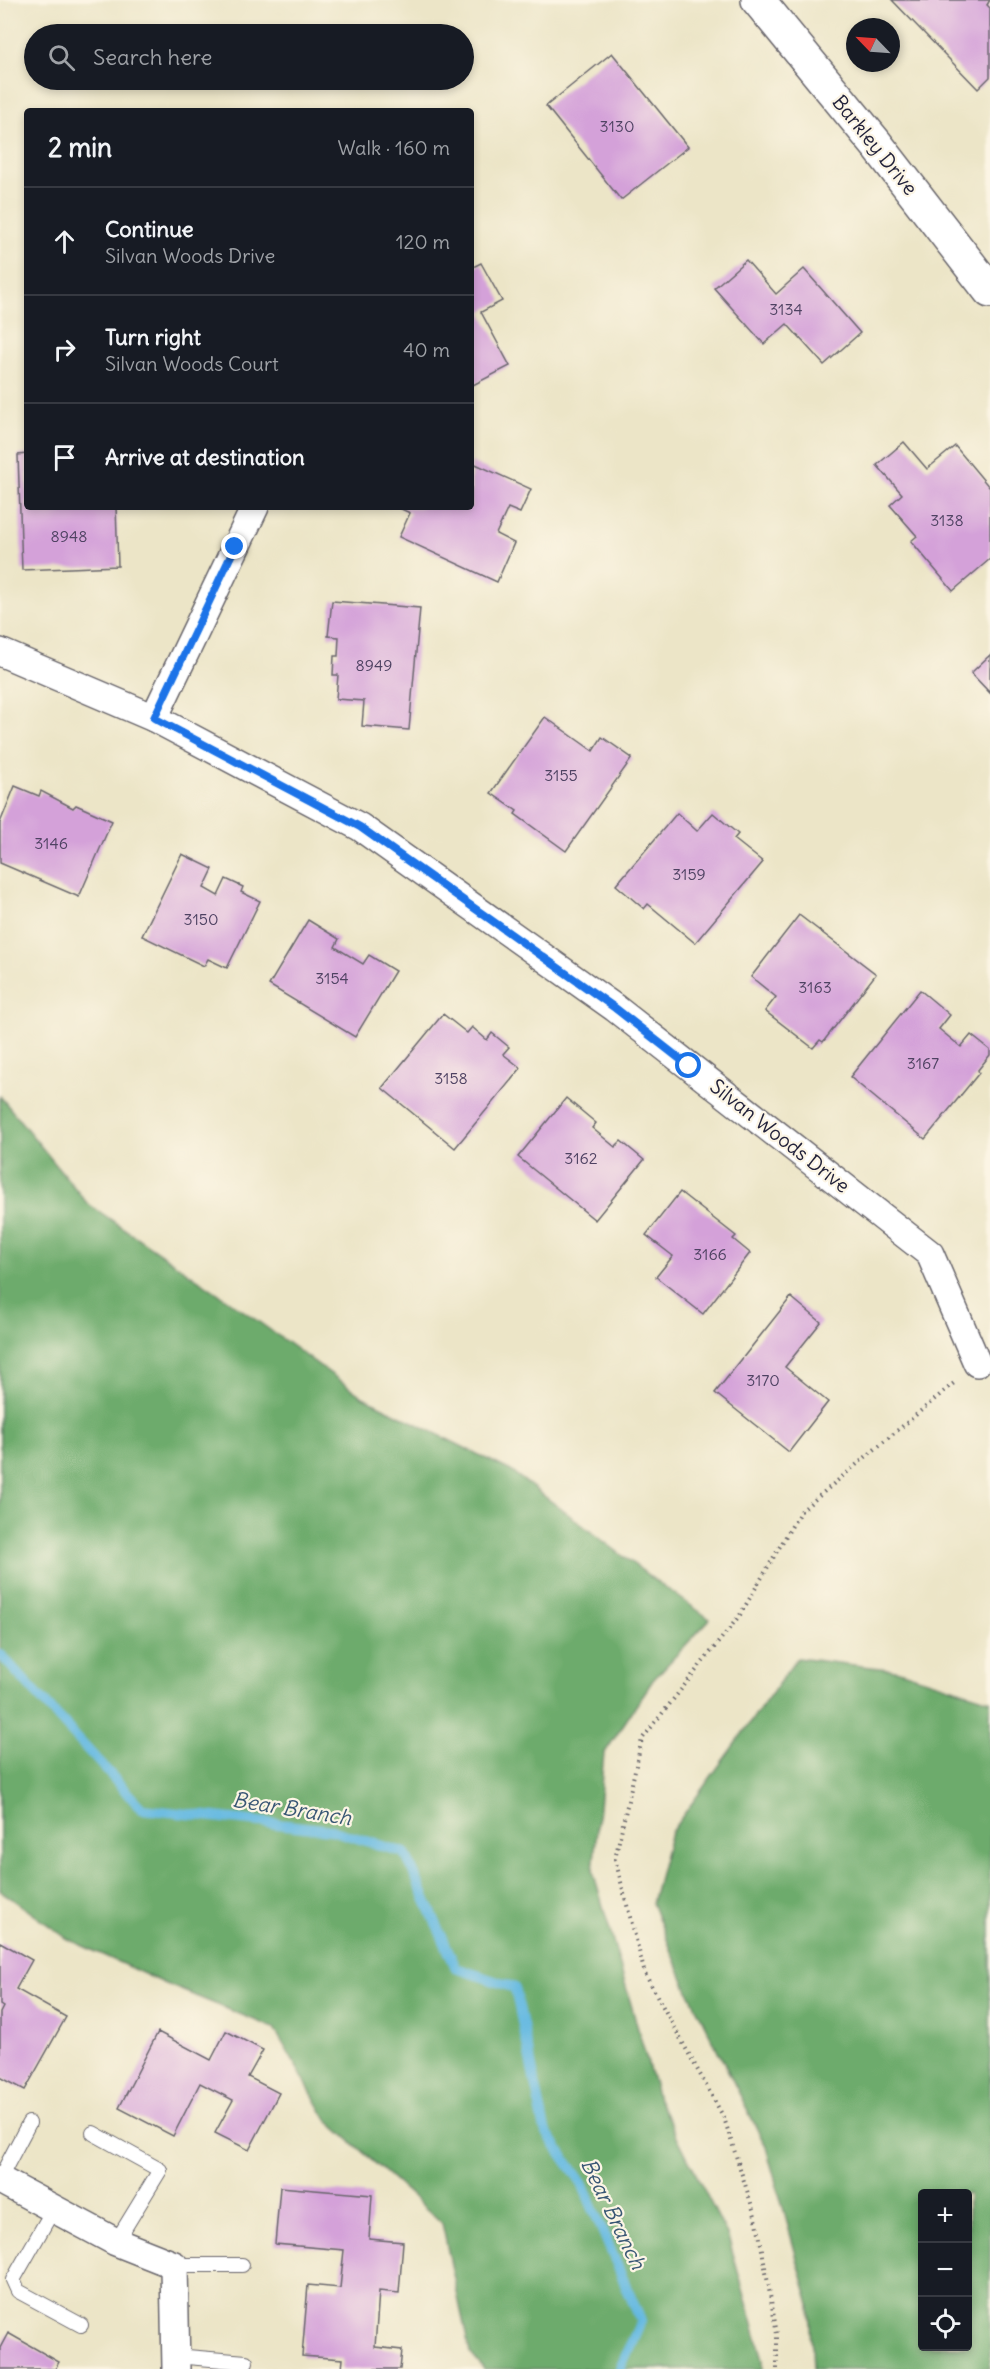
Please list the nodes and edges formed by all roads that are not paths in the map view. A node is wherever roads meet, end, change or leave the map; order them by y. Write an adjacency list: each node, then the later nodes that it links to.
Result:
1 (758, 0): 2 (street, Barkley Drive)
2 (990, 291)
3 (254, 510): 5 (street)
4 (0, 652): 5 (street, Silvan Woods Drive)
5 (154, 718): 6 (street, Silvan Woods Drive)
6 (977, 1363)
7 (29, 2123): 9 (lane)
8 (93, 2133): 11 (lane)
9 (0, 2179): 10 (street)
10 (54, 2208): 11 (street); 14 (lane)
11 (116, 2242): 12 (street)
12 (174, 2265): 13 (lane); 15 (street)
13 (242, 2265)
14 (81, 2325)
15 (176, 2362): 16 (lane)
16 (246, 2362)

